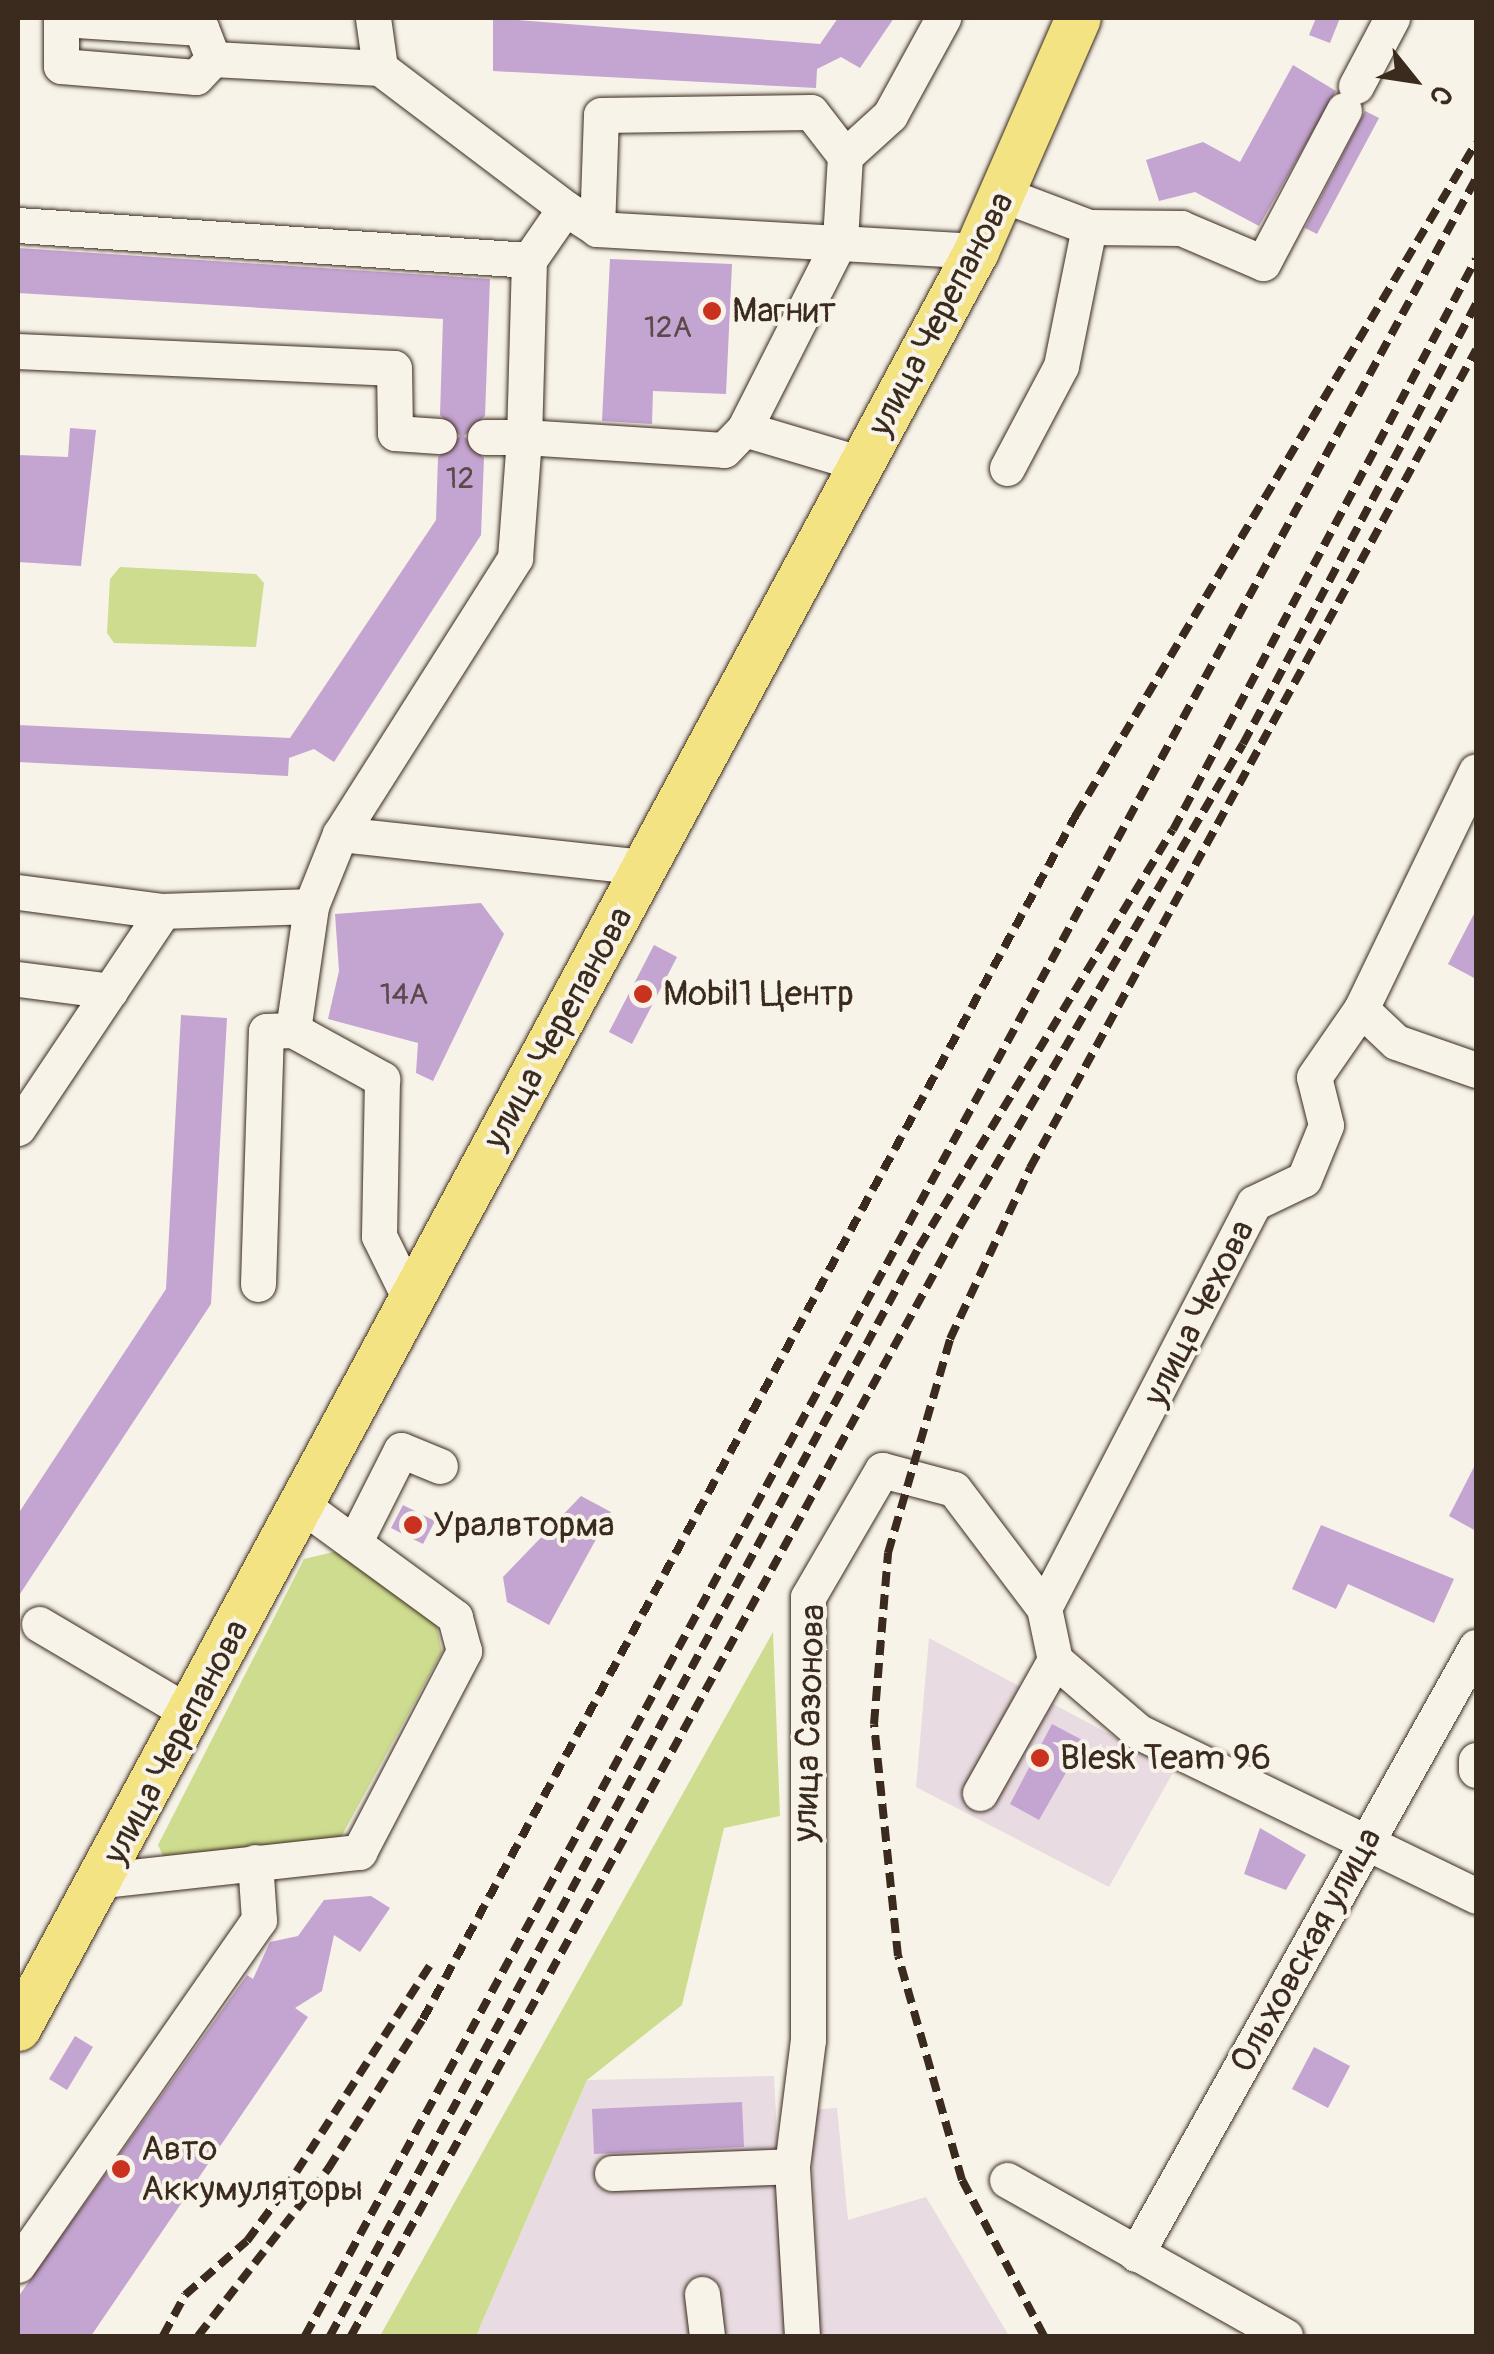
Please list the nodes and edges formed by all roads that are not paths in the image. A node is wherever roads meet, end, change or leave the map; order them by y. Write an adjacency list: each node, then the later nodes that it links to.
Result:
1 (373, 18): 6 (street)
2 (942, 18): 7 (street)
3 (1078, 18): 8 (main road, улица Черепанова)
4 (1392, 18): 11 (street)
5 (214, 59): 6 (street)
6 (380, 68): 9 (street)
7 (845, 156): 12 (street); 13 (street)
8 (1004, 195): 11 (street); 14 (main road, улица Черепанова)
9 (565, 208): 12 (street); 15 (street)
10 (18, 224): 15 (street)
11 (1090, 227): 22 (street)
12 (596, 229): 13 (street)
13 (840, 240): 14 (street); 17 (street)
14 (976, 251): 21 (main road, улица Черепанова)
15 (529, 260): 20 (street)
16 (18, 351): 18 (street)
17 (744, 428): 20 (street); 21 (street)
18 (439, 436)
19 (485, 437): 20 (street)
20 (524, 437): 24 (street)
21 (862, 464): 25 (main road, улица Черепанова)
22 (1007, 468)
23 (1476, 771): 31 (street, улица Чехова)
24 (340, 834): 25 (street); 27 (street)
25 (646, 867): 36 (main road, улица Черепанова)
26 (18, 892): 28 (street)
27 (311, 906): 28 (street); 32 (street)
28 (163, 911): 30 (street)
29 (18, 979): 30 (street)
30 (110, 990): 34 (street)
31 (1361, 1009): 33 (street); 40 (street, улица Чехова)
32 (293, 1030): 35 (street); 36 (street)
33 (1476, 1070)
34 (18, 1128)
35 (258, 1284)
36 (410, 1302): 38 (main road, улица Черепанова)
37 (440, 1466): 39 (street)
38 (302, 1505): 39 (street); 44 (main road, улица Черепанова)
39 (354, 1543): 49 (street)
40 (1044, 1608): 43 (street, улица Сазонова); 53 (street, улица Сазонова)
41 (38, 1624): 44 (street)
42 (1476, 1647): 48 (street, Ольховская улица)
43 (1055, 1660): 47 (street); 48 (street)
44 (190, 1714): 50 (main road, улица Черепанова)
45 (1476, 1760): 46 (street)
46 (1476, 1770)
47 (980, 1793)
48 (1369, 1838): 51 (street); 56 (street, Ольховская улица)
49 (255, 1862): 50 (street); 57 (street)
50 (104, 1880): 52 (main road, улица Черепанова)
51 (1476, 1894)
52 (18, 2028)
53 (792, 2166): 54 (street); 60 (street, улица Сазонова)
54 (612, 2173)
55 (1007, 2180): 56 (street)
56 (1136, 2254): 61 (street)
57 (18, 2265)
58 (702, 2294): 59 (street)
59 (707, 2336)
60 (802, 2336)
61 (1285, 2336)

